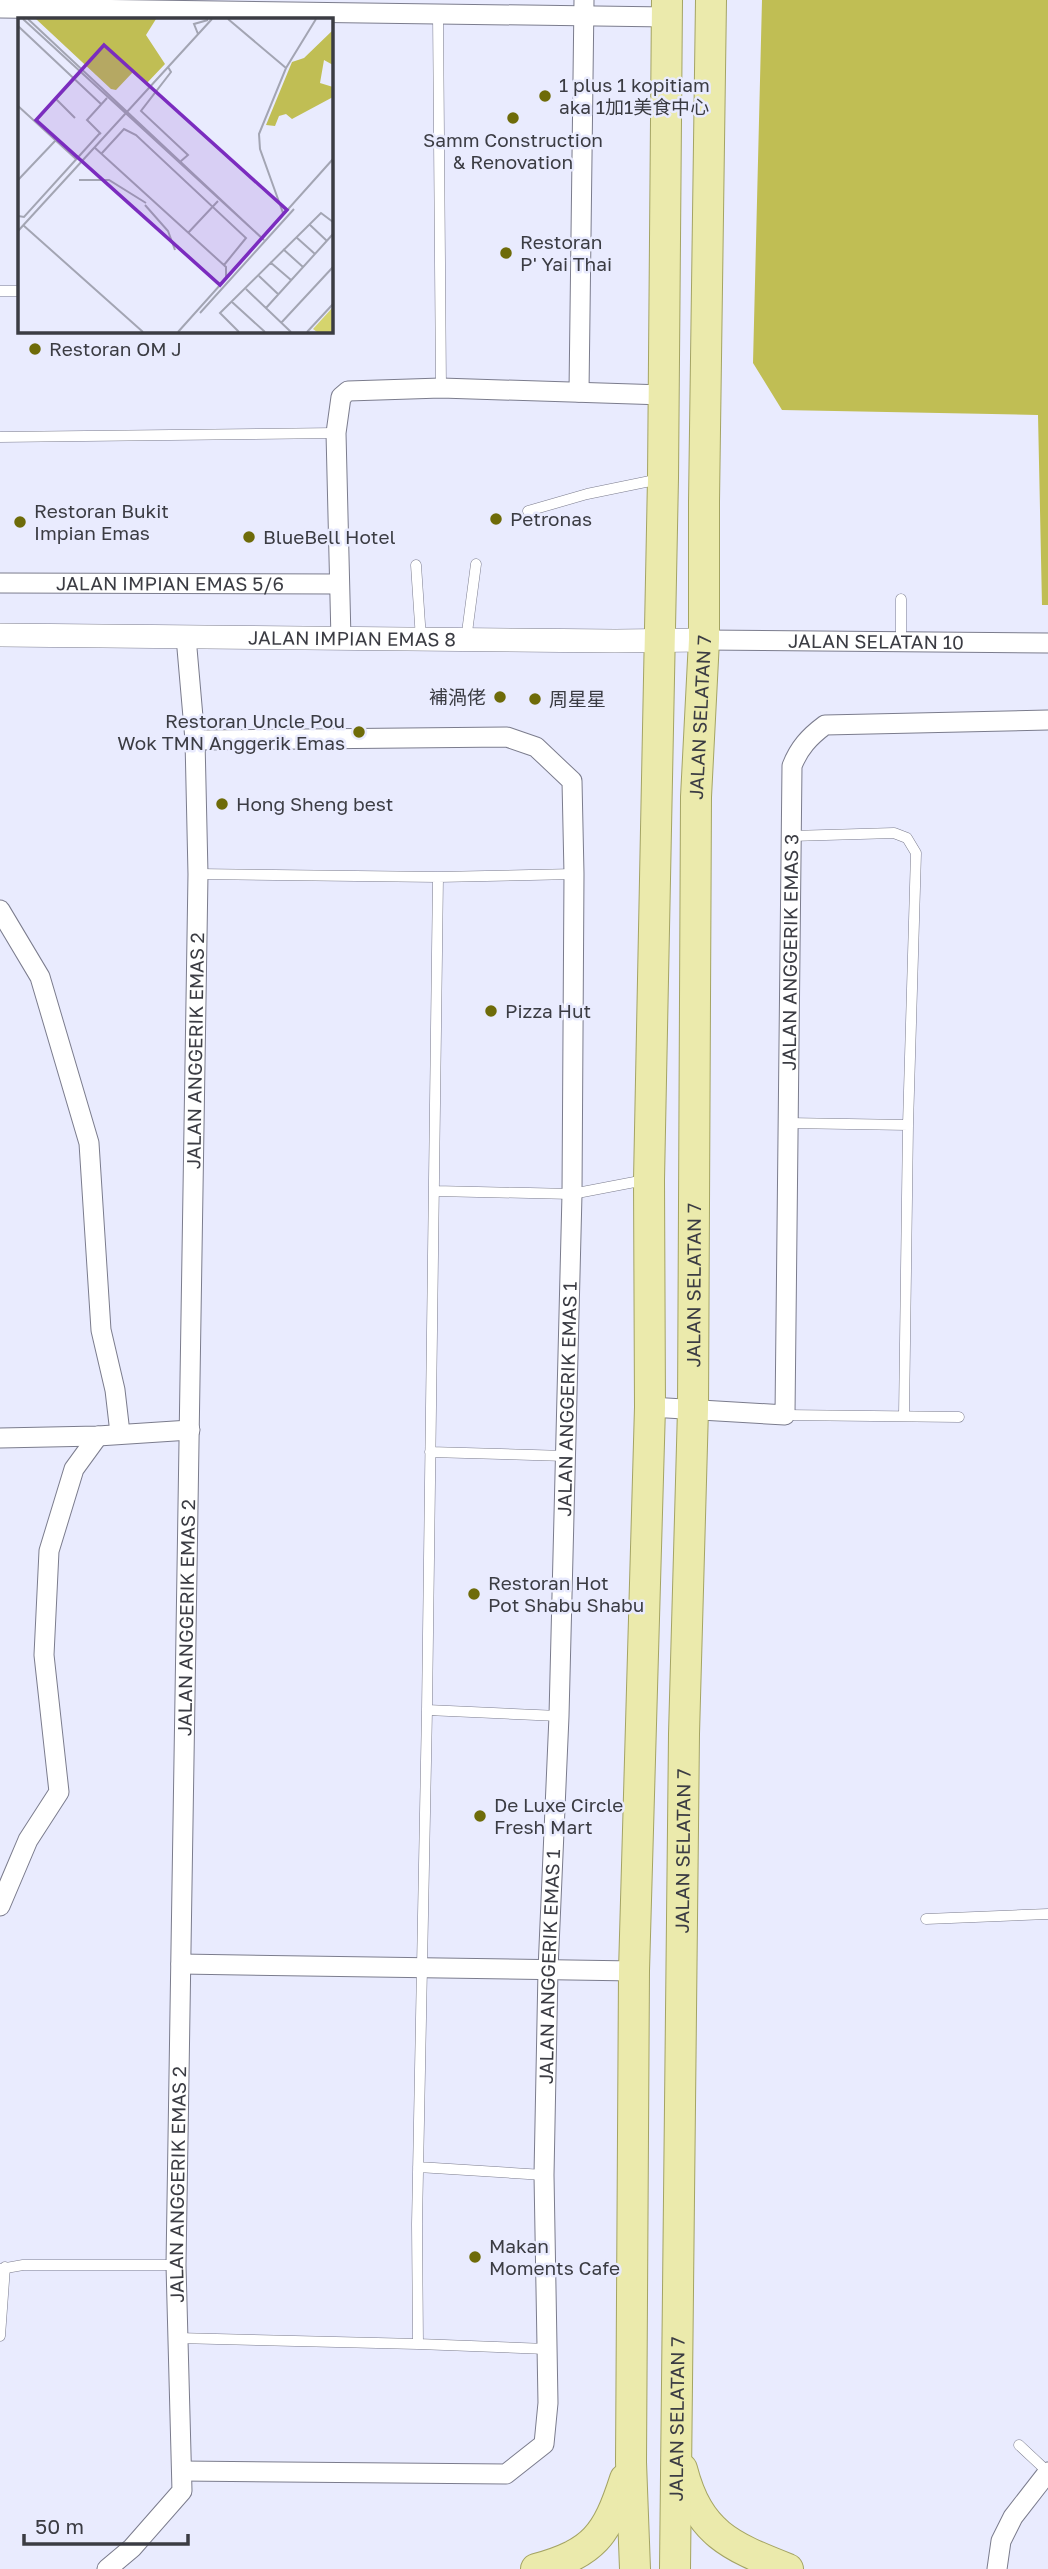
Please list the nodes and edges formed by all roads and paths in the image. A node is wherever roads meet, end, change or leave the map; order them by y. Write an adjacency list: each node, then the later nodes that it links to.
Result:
1 (711, 0): 28 (main road, JALAN SELATAN 7)
2 (0, 8): 6 (street)
3 (584, 8): 4 (street); 5 (street); 11 (street)
4 (667, 8): 12 (main road, JALAN SELATAN 7)
5 (438, 13): 7 (street); 10 (lane)
6 (139, 15): 7 (street)
7 (295, 15)
8 (0, 291): 9 (lane)
9 (18, 291)
10 (441, 388): 11 (street); 13 (street)
11 (579, 392): 12 (street)
12 (664, 395): 15 (main road, JALAN SELATAN 7)
13 (336, 433): 14 (lane); 20 (street)
14 (0, 438)
15 (663, 478): 16 (lane); 27 (main road, JALAN SELATAN 7)
16 (528, 511)
17 (476, 564): 26 (lane)
18 (416, 565): 25 (lane)
19 (0, 583): 20 (street, JALAN IMPIAN EMAS 5/6)
20 (338, 584): 24 (street)
21 (901, 598): 29 (lane)
22 (0, 635): 23 (street, JALAN IMPIAN EMAS 8)
23 (186, 637): 24 (street, JALAN IMPIAN EMAS 8); 32 (street, JALAN ANGGERIK EMAS 2)
24 (341, 639): 25 (street, JALAN IMPIAN EMAS 8)
25 (421, 639): 26 (street, JALAN IMPIAN EMAS 8)
26 (467, 640): 27 (street, JALAN IMPIAN EMAS 8)
27 (659, 640): 28 (street, JALAN IMPIAN EMAS 8); 40 (main road, JALAN SELATAN 7)
28 (704, 640): 29 (street, JALAN SELATAN 10); 44 (main road, JALAN SELATAN 7)
29 (901, 641): 30 (street, JALAN SELATAN 10)
30 (1048, 643)
31 (1048, 720): 33 (street, JALAN ANGGERIK EMAS 3)
32 (195, 740): 34 (street, JALAN ANGGERIK EMAS 2); 35 (street, JALAN ANGGERIK EMAS 1)
33 (791, 836): 38 (street, JALAN ANGGERIK EMAS 3); 39 (lane)
34 (198, 874): 36 (lane); 48 (street, JALAN ANGGERIK EMAS 2)
35 (574, 874): 36 (lane); 42 (street, JALAN ANGGERIK EMAS 1)
36 (438, 877): 41 (lane)
37 (0, 910): 49 (street)
38 (788, 1123): 39 (lane); 45 (street, JALAN ANGGERIK EMAS 3)
39 (908, 1125): 46 (lane)
40 (649, 1180): 42 (lane); 43 (main road, JALAN SELATAN 7)
41 (435, 1191): 42 (lane); 52 (lane)
42 (572, 1195): 53 (street, JALAN ANGGERIK EMAS 1)
43 (650, 1407): 44 (street); 62 (main road, JALAN SELATAN 7)
44 (693, 1409): 45 (street); 72 (main road, JALAN SELATAN 7)
45 (785, 1415): 46 (lane)
46 (904, 1416): 47 (lane)
47 (959, 1417)
48 (190, 1430): 49 (street); 59 (street, JALAN ANGGERIK EMAS 2)
49 (120, 1433): 50 (street)
50 (98, 1436): 51 (street); 56 (street)
51 (0, 1438)
52 (430, 1452): 53 (lane); 54 (lane)
53 (566, 1456): 55 (street, JALAN ANGGERIK EMAS 1)
54 (427, 1710): 55 (lane); 60 (lane)
55 (559, 1716): 61 (street, JALAN ANGGERIK EMAS 1)
56 (0, 1906)
57 (1048, 1914): 58 (lane)
58 (926, 1919)
59 (181, 1964): 60 (street); 65 (street, JALAN ANGGERIK EMAS 2)
60 (423, 1969): 61 (street); 63 (lane)
61 (548, 1969): 62 (street); 64 (street, JALAN ANGGERIK EMAS 1)
62 (634, 1971): 73 (main road, JALAN SELATAN 7)
63 (418, 2167): 64 (lane); 69 (lane)
64 (544, 2175): 70 (street, JALAN ANGGERIK EMAS 1)
65 (176, 2265): 66 (lane); 68 (street, JALAN ANGGERIK EMAS 2)
66 (3, 2268): 67 (lane)
67 (0, 2336)
68 (177, 2338): 69 (lane); 74 (street, JALAN ANGGERIK EMAS 2)
69 (418, 2344): 70 (lane)
70 (547, 2349): 74 (street, JALAN ANGGERIK EMAS 1)
71 (1019, 2445): 75 (lane)
72 (677, 2449): 79 (main road, JALAN SELATAN 7); 80 (main road)
73 (631, 2462): 77 (main road); 78 (main road, JALAN SELATAN 7)
74 (182, 2471): 76 (street, JALAN ANGGERIK EMAS 2)
75 (1048, 2472): 81 (street)
76 (107, 2569)
77 (536, 2569)
78 (635, 2569)
79 (675, 2569)
80 (789, 2569)
81 (997, 2569)

